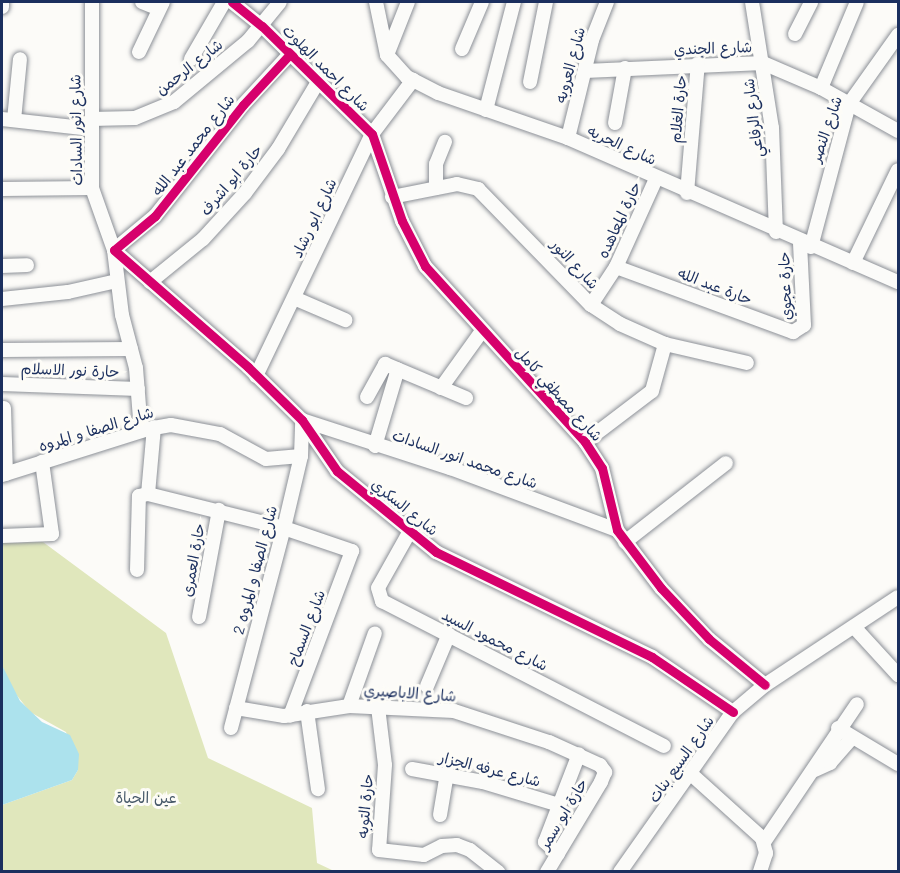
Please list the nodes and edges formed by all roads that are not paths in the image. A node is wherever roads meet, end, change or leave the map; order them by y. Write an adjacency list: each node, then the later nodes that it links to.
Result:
1 (2, 2): 17 (street)
2 (92, 2): 39 (street, شارع انور السادات)
3 (142, 2): 16 (street)
4 (224, 2): 26 (street)
5 (232, 2): 18 (street, شارع احمد الهلوت)
6 (280, 2): 18 (street, شارع الرحمن)
7 (376, 2): 24 (street)
8 (408, 2): 24 (street)
9 (482, 2): 21 (street)
10 (514, 2): 36 (street)
11 (546, 2): 33 (street)
12 (607, 2): 30 (street, شارع العروبه)
13 (752, 2): 28 (street, شارع الرفاعي)
14 (811, 2): 19 (street)
15 (857, 2): 34 (street)
16 (161, 5): 22 (street)
17 (2, 8)
18 (262, 26): 23 (street, شارع احمد الهلوت); 39 (street, شارع الرحمن)
19 (795, 34)
20 (898, 35): 35 (street, شارع النصر)
21 (462, 49)
22 (139, 52)
23 (290, 54): 32 (street, شارع احمد الهلوت); 53 (street, شارع محمد عبد الله)
24 (387, 55): 31 (street, شارع الحريه)
25 (20, 59): 37 (street)
26 (191, 59)
27 (699, 63): 28 (street, شارع الجندي); 29 (street, شارع الجندي); 49 (street, حارة الغلام)
28 (763, 63): 34 (street, شارع الجندي); 51 (street, شارع الرفاعي)
29 (625, 68): 30 (street, شارع الجندي); 38 (street)
30 (585, 71): 42 (street, شارع العروبه)
31 (412, 80): 36 (street, شارع الحريه); 41 (street, شارع ابو رشاد)
32 (318, 82): 41 (street, شارع احمد الهلوت); 59 (street, حارة ابو اشرف)
33 (530, 82)
34 (821, 88): 35 (street, شارع الجندي)
35 (849, 104): 40 (street, شارع الجندي); 52 (street, شارع النصر)
36 (486, 110): 42 (street, شارع الحريه)
37 (8, 119): 39 (street, شارع الرحمن)
38 (615, 123)
39 (91, 124): 46 (street, شارع انور السادات)
40 (898, 131)
41 (372, 134): 50 (street, شارع مصطفي كامل); 61 (street, شارع ابو رشاد)
42 (568, 138): 45 (street, شارع الحريه)
43 (445, 142): 47 (street)
44 (898, 170): 54 (street)
45 (656, 179): 49 (street, شارع الحريه); 57 (street, حارة المعاهده)
46 (92, 188): 48 (street); 53 (street, شارع انور السادات)
47 (436, 188): 50 (street, شارع النور); 63 (street, شارع النور)
48 (2, 189)
49 (687, 193): 51 (street, شارع الحريه)
50 (392, 197): 66 (street, شارع مصطفي كامل)
51 (776, 232): 52 (street, شارع الحريه)
52 (806, 244): 54 (street, شارع الحريه); 65 (street, حارة عجوي)
53 (114, 250): 58 (street, شارع انور السادات); 59 (street, شارع السكري)
54 (853, 263): 60 (street, شارع الحريه)
55 (27, 265): 56 (street)
56 (2, 266)
57 (616, 267): 63 (street, حارة المعاهده); 65 (street, حارة عبد الله)
58 (117, 281): 62 (street); 68 (street, شارع انور السادات)
59 (150, 282): 72 (street, شارع السكري)
60 (898, 282)
61 (294, 298): 64 (street); 72 (street, شارع ابو رشاد)
62 (2, 299)
63 (591, 305): 67 (street, شارع النور)
64 (345, 321)
65 (802, 329)
66 (482, 331): 74 (street); 81 (street, شارع مصطفي كامل)
67 (665, 344): 70 (street, شارع النور); 81 (street)
68 (131, 349): 69 (street); 75 (street, شارع انور السادات)
69 (2, 350)
70 (747, 363)
71 (398, 369): 74 (street); 76 (street); 82 (street)
72 (256, 376): 79 (street, شارع السكري)
73 (2, 384): 75 (street, حارة نور الاسلام)
74 (441, 388): 77 (street)
75 (138, 389): 80 (street, شارع انور السادات)
76 (367, 397)
77 (466, 398)
78 (4, 408): 86 (street)
79 (303, 420): 82 (street, شارع محمد انور السادات); 83 (street, شارع الصفا و المروه 2); 90 (street, شارع السكري)
80 (148, 429): 83 (street, شارع الصفا و المروه); 84 (street, شارع الصفا و المروه); 87 (street, شارع انور السادات)
81 (585, 442): 92 (street, شارع مصطفي كامل)
82 (375, 446): 92 (street, شارع محمد انور السادات)
83 (301, 456): 89 (street, شارع الصفا و المروه 2)
84 (42, 462): 86 (street, شارع الصفا و المروه); 91 (street)
85 (726, 463): 92 (street)
86 (4, 474)
87 (148, 494): 88 (street); 93 (street, شارع انور السادات)
88 (219, 510): 89 (street); 95 (street, حارة العمرى)
89 (284, 528): 105 (street, شارع الصفا و المروه 2); 108 (street, شارع السماح)
90 (410, 531): 98 (street, شارع محمود السيد); 107 (street, شارع السكري)
91 (2, 536)
92 (621, 536): 100 (street, شارع مصطفي كامل)
93 (137, 570)
94 (898, 597): 96 (street, شارع السبع بنات)
95 (199, 617)
96 (855, 628): 99 (street); 100 (street, شارع السبع بنات)
97 (375, 633): 103 (street)
98 (449, 634): 101 (street); 112 (street, شارع محمود السيد)
99 (898, 675)
100 (765, 685): 107 (street, شارع السبع بنات)
101 (427, 686)
102 (857, 704): 110 (street)
103 (349, 706): 104 (street, شارع الاباصيري); 106 (street, شارع الاباصيري)
104 (378, 707): 113 (street, شارع الاباصيري); 125 (street, حارة التوبه)
105 (236, 708): 108 (street, شارع الاباصيري); 109 (street, شارع الصفا و المروه 2)
106 (307, 711): 108 (street, شارع الاباصيري); 120 (street)
107 (733, 712): 119 (street, شارع السبع بنات)
108 (290, 716)
109 (231, 728)
110 (838, 728): 111 (street); 116 (street)
111 (852, 738): 114 (street); 116 (street)
112 (664, 746)
113 (579, 754): 117 (street, شارع الاباصيري); 121 (street)
114 (898, 764)
115 (412, 769): 118 (street, شارع عرفه الجزار)
116 (815, 770): 123 (street)
117 (605, 772): 124 (street, حارة ابو سمر)
118 (447, 773): 121 (street, شارع عرفه الجزار); 122 (street)
119 (690, 773): 123 (street); 127 (street, شارع السبع بنات)
120 (318, 789)
121 (559, 805): 124 (street)
122 (440, 815)
123 (764, 842): 128 (street)
124 (558, 854): 126 (street, حارة ابو سمر)
125 (498, 872)
126 (547, 872)
127 (620, 872)
128 (760, 872)

